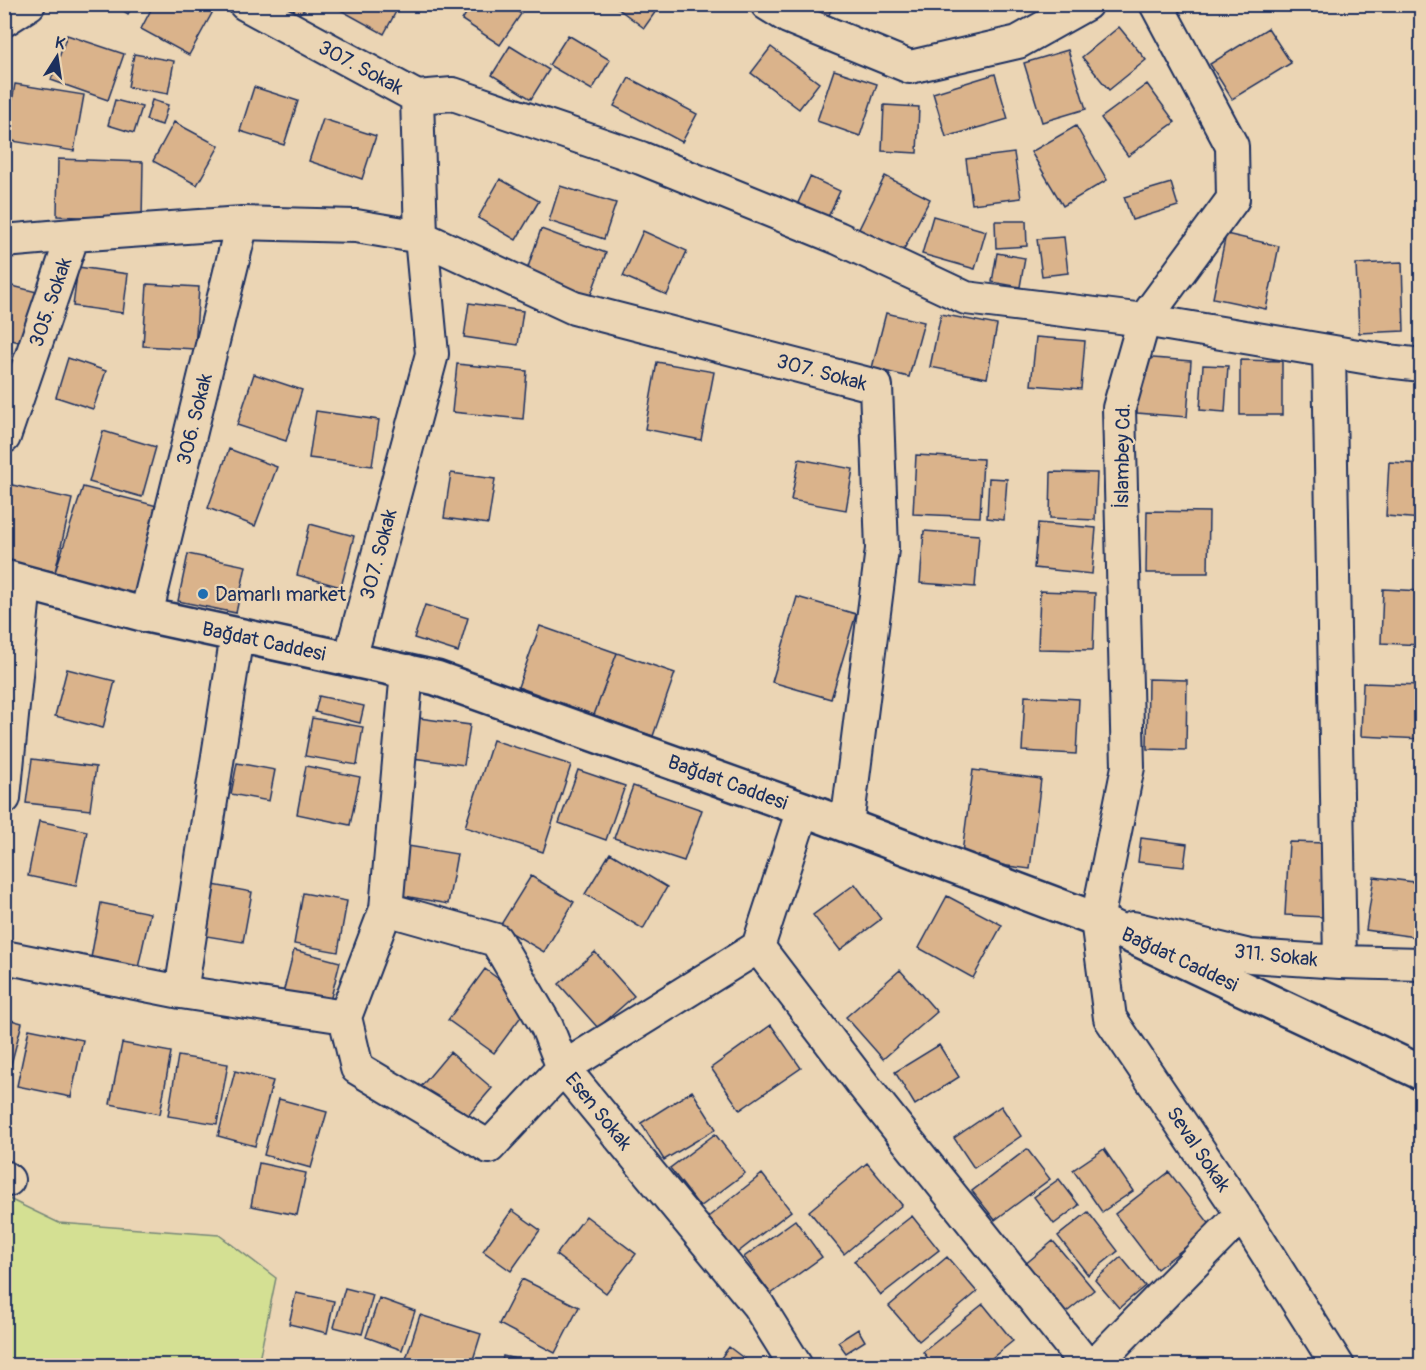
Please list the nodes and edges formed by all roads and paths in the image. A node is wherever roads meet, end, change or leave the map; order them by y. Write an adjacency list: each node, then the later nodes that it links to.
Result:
1 (29, 4): 6 (street)
2 (245, 4): 7 (street, 307. Sokak)
3 (767, 4): 4 (street)
4 (1086, 4)
5 (1156, 4): 12 (street, İslambey Cd.)
6 (4, 20)
7 (417, 97): 11 (street, 307. Sokak); 12 (street)
8 (242, 223): 10 (street, 307. Sokak); 11 (street, 307. Sokak); 17 (street, 306. Sokak)
9 (6, 232): 10 (street, 307. Sokak)
10 (73, 235): 15 (street, 305. Sokak)
11 (421, 237): 19 (street, 307. Sokak); 23 (street, 307. Sokak)
12 (1144, 320): 13 (street); 25 (street, İslambey Cd.)
13 (1329, 352): 14 (street); 28 (street)
14 (1422, 365)
15 (4, 437)
16 (15, 580): 17 (main road, Bağdat Caddesi); 21 (street)
17 (146, 615): 18 (main road, Bağdat Caddesi)
18 (237, 635): 19 (main road, Bağdat Caddesi); 30 (street)
19 (350, 659): 20 (main road, Bağdat Caddesi)
20 (407, 671): 22 (main road, Bağdat Caddesi); 24 (street)
21 (4, 798)
22 (803, 808): 23 (main road, Bağdat Caddesi); 26 (street)
23 (847, 825): 25 (main road, Bağdat Caddesi)
24 (386, 909): 31 (street); 32 (street)
25 (1097, 920): 28 (street, 311. Sokak); 33 (main road, Bağdat Caddesi); 34 (street, Seval Sokak)
26 (758, 947): 32 (street, Esen Sokak); 36 (street)
27 (4, 957): 30 (street)
28 (1340, 962): 29 (street, 311. Sokak)
29 (1422, 964)
30 (181, 992): 31 (street)
31 (345, 1017): 32 (street)
32 (563, 1068): 35 (street, Esen Sokak)
33 (1422, 1073)
34 (1242, 1214): 37 (street); 38 (street, Seval Sokak)
35 (796, 1365)
36 (1087, 1365)
37 (1093, 1365)
38 (1338, 1365)

